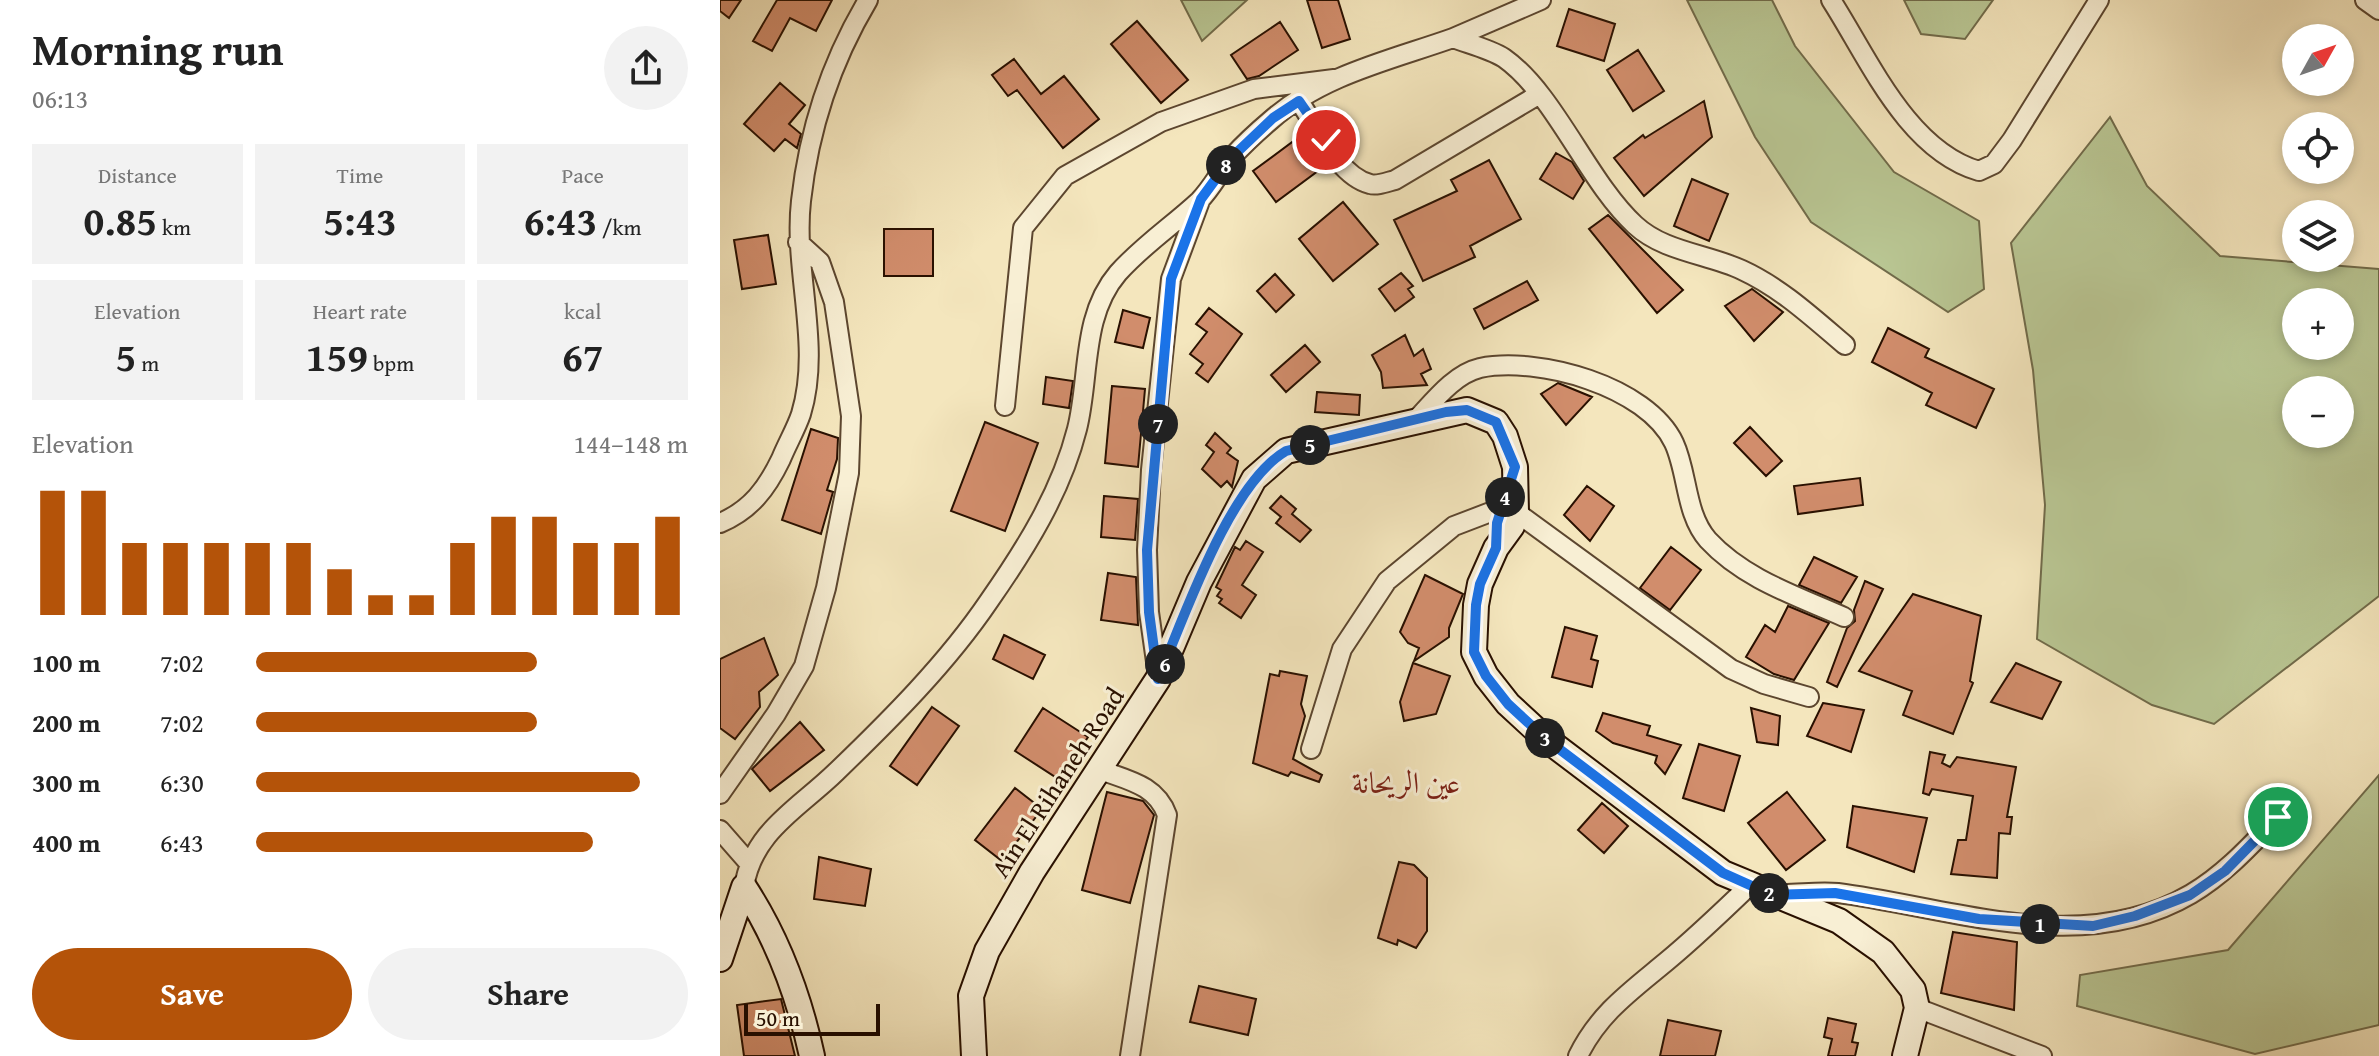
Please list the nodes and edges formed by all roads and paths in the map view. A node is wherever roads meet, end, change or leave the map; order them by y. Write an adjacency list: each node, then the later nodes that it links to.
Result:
1 (868, 0): 12 (street)
2 (1541, 0): 7 (street)
3 (1831, 0): 4 (street)
4 (2099, 0)
5 (2365, 0): 6 (street)
6 (2379, 10)
7 (1453, 38): 8 (street); 9 (street)
8 (1337, 79): 10 (street); 14 (street)
9 (1538, 95): 10 (street); 13 (street)
10 (1299, 101): 11 (street)
11 (1201, 199): 19 (street); 26 (street)
12 (798, 242): 17 (street); 23 (street)
13 (1845, 345)
14 (1005, 406)
15 (1415, 421): 16 (street, Ain El Rihaneh Road); 18 (street); 19 (street, Ain El Rihaneh Road)
16 (1513, 519): 20 (street); 21 (street); 28 (street)
17 (720, 523)
18 (1844, 617)
19 (1158, 679): 22 (street, Ain El Rihaneh Road)
20 (1809, 697)
21 (1311, 749)
22 (1098, 769): 32 (street, Ain El Rihaneh Road); 33 (street)
23 (720, 794)
24 (2278, 817): 28 (street)
25 (721, 833): 26 (street)
26 (748, 862): 27 (street)
27 (744, 887): 29 (street); 31 (street)
28 (1761, 890): 30 (street); 34 (street)
29 (720, 959)
30 (1917, 1008): 35 (street); 36 (street)
31 (812, 1056)
32 (974, 1056)
33 (1130, 1056)
34 (1578, 1056)
35 (1905, 1056)
36 (2042, 1056)

